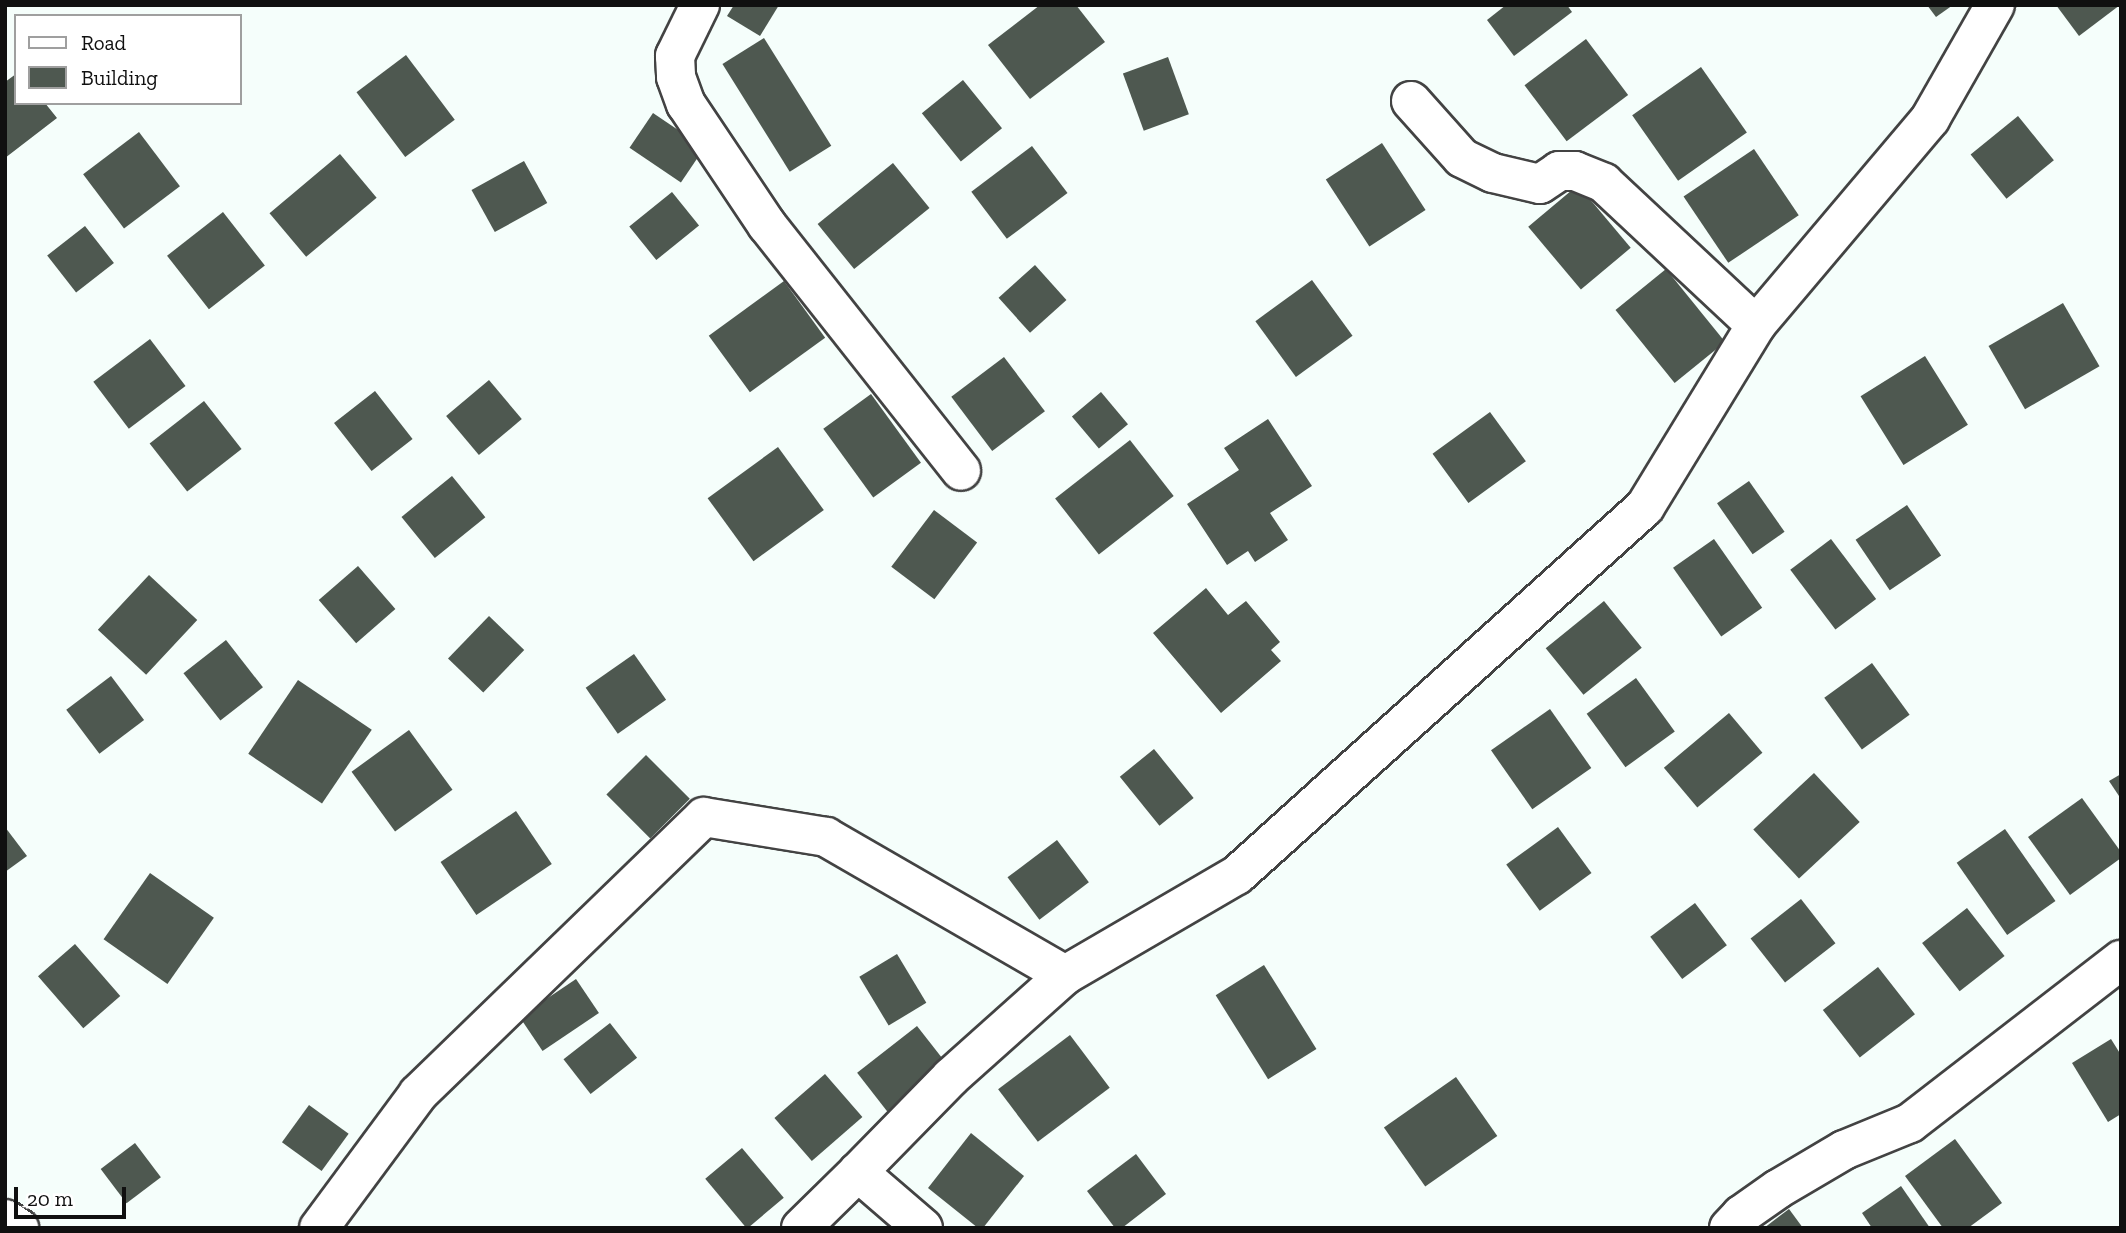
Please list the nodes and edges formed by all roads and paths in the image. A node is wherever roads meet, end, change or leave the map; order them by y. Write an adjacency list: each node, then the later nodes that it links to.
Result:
1 (700, 5): 5 (street)
2 (1995, 5): 4 (street)
3 (1410, 102): 4 (street)
4 (1756, 325): 7 (street)
5 (961, 471)
6 (2121, 960): 14 (street)
7 (1065, 975): 8 (street); 11 (street)
8 (858, 1172): 12 (street); 13 (street)
9 (5, 1219): 10 (street)
10 (19, 1228)
11 (319, 1228)
12 (801, 1228)
13 (923, 1228)
14 (1729, 1228)

